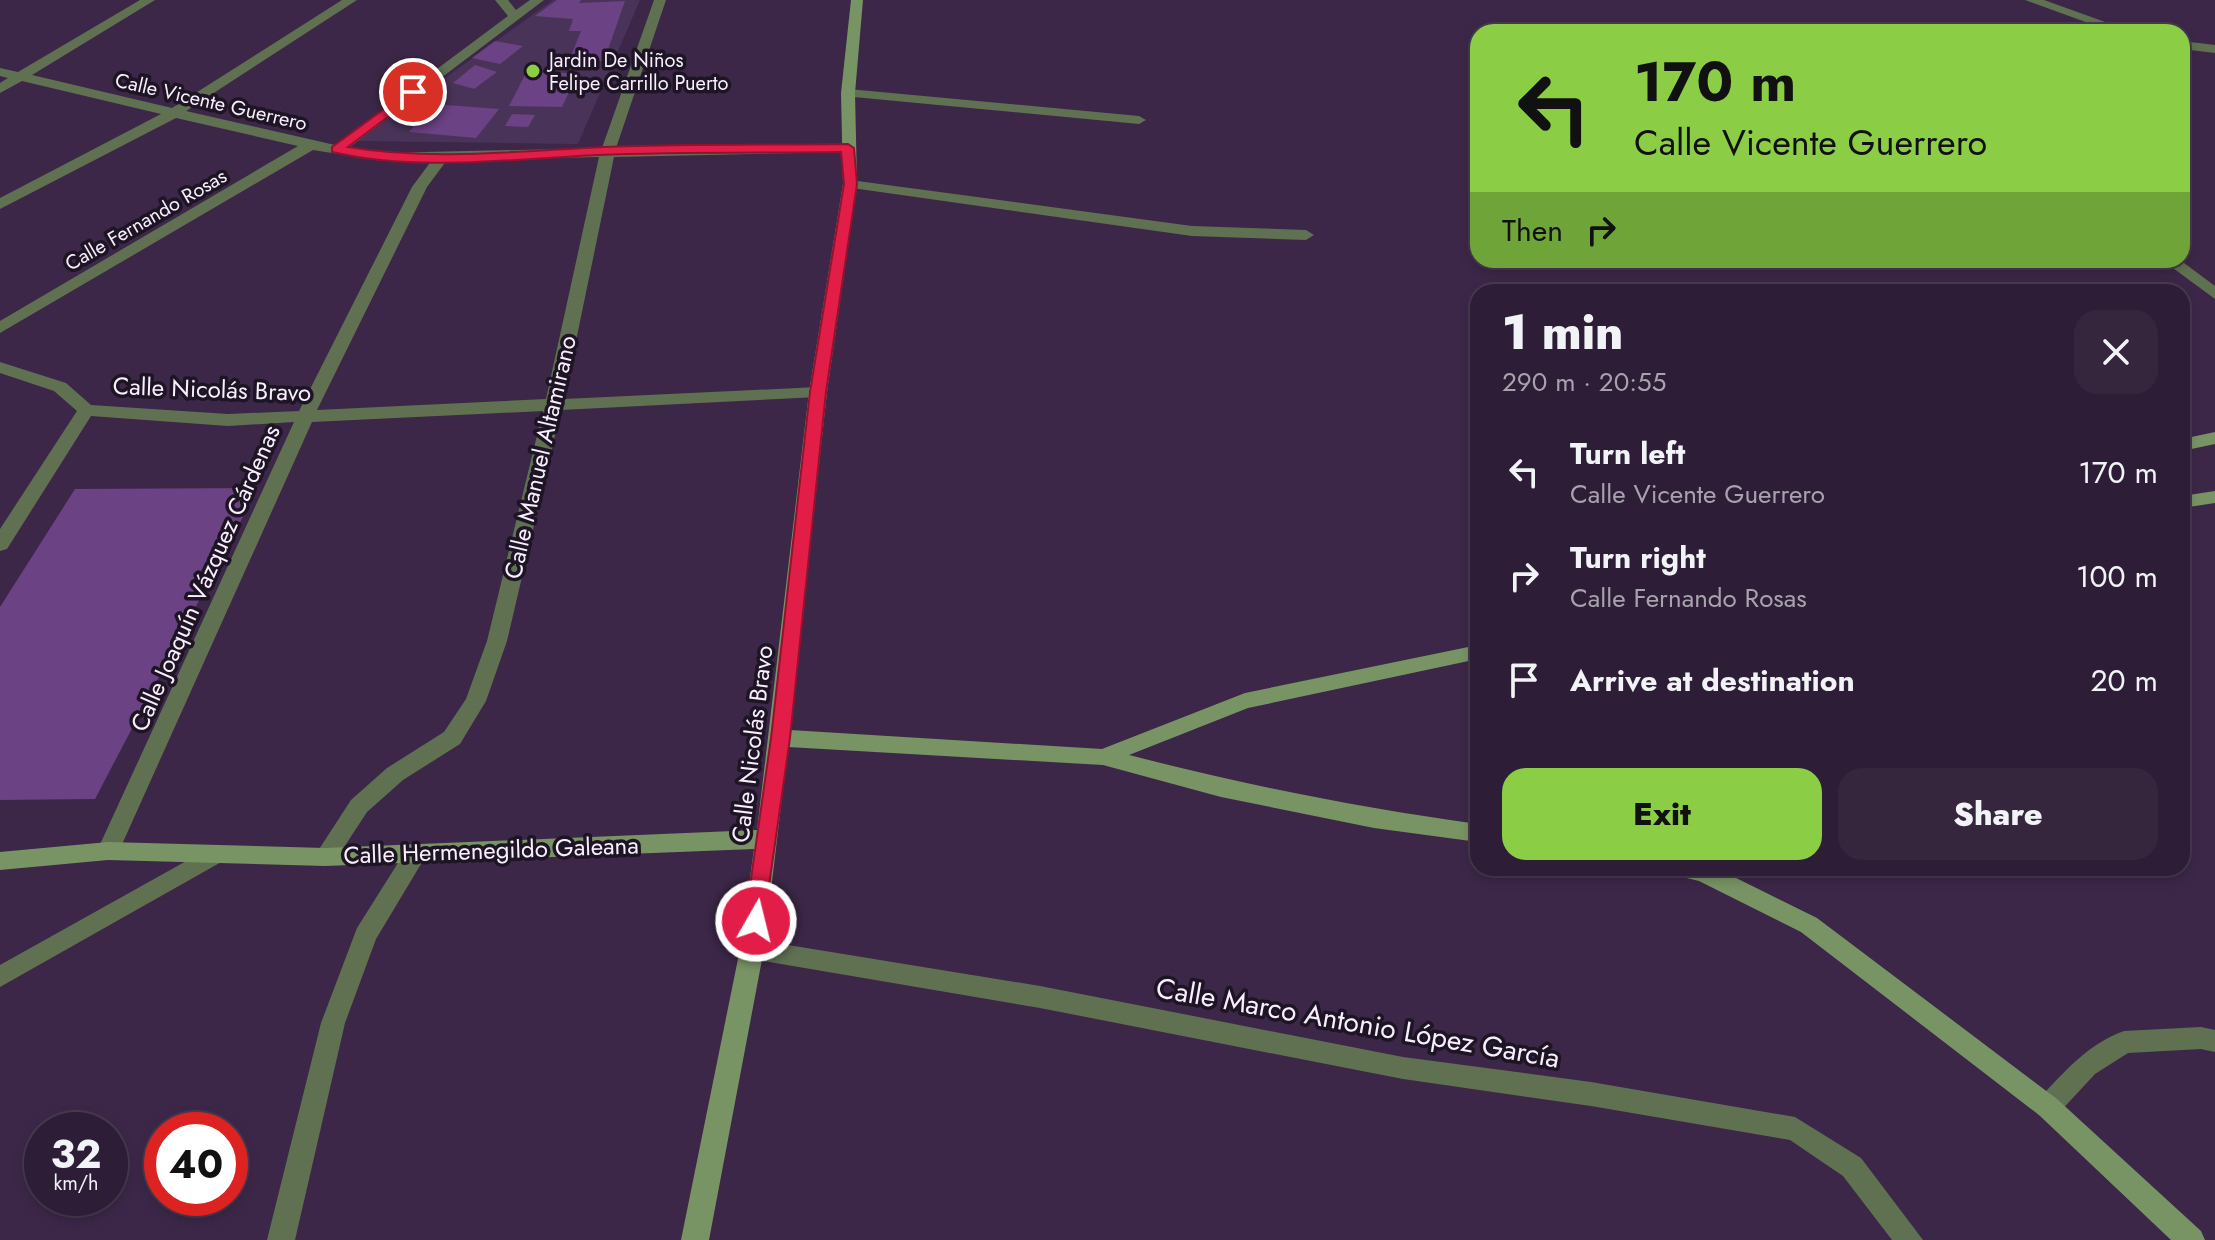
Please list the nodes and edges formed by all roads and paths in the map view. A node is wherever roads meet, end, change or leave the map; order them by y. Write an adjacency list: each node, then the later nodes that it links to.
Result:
1 (149, 0): 13 (street)
2 (351, 0): 16 (street)
3 (501, 0): 8 (street)
4 (538, 0): 8 (street)
5 (660, 0): 21 (street, Calle Manuel Altamirano)
6 (857, 0): 15 (street, Calle Nicolás Bravo)
7 (2031, 0): 9 (street)
8 (514, 16): 20 (street)
9 (2102, 24)
10 (2190, 46): 11 (street)
11 (2215, 49)
12 (0, 72): 13 (street, Calle Vicente Guerrero)
13 (20, 79): 14 (street); 16 (street, Calle Vicente Guerrero)
14 (0, 89)
15 (848, 93): 17 (street); 19 (street, Calle Nicolás Bravo)
16 (174, 113): 18 (street, Calle Vicente Guerrero); 24 (street)
17 (1139, 120)
18 (311, 145): 20 (street, Calle Vicente Guerrero); 28 (street, Calle Fernando Rosas)
19 (848, 148): 21 (street, Calle Vicente Guerrero); 23 (street, Calle Nicolás Bravo)
20 (337, 150): 22 (street, Calle Vicente Guerrero)
21 (608, 151): 22 (street, Calle Vicente Guerrero); 31 (street, Calle Manuel Altamirano)
22 (441, 158): 33 (street, Calle Joaquín Vázquez Cárdenas)
23 (850, 184): 25 (street); 30 (street, Calle Nicolás Bravo)
24 (0, 204)
25 (1306, 235)
26 (2181, 268): 27 (street)
27 (2215, 294)
28 (0, 328)
29 (0, 367): 32 (street, Calle Nicolás Bravo)
30 (818, 392): 31 (street, Calle Nicolás Bravo); 40 (street, Calle Nicolás Bravo)
31 (554, 403): 33 (street, Calle Nicolás Bravo); 47 (street, Calle Manuel Altamirano)
32 (86, 410): 33 (street, Calle Nicolás Bravo); 38 (street)
33 (304, 419): 44 (street, Calle Joaquín Vázquez Cárdenas)
34 (2215, 438): 35 (street)
35 (2190, 443)
36 (2215, 497): 37 (street)
37 (2190, 501)
38 (0, 544)
39 (1470, 654): 41 (street)
40 (780, 738): 41 (street); 43 (street, Calle Nicolás Bravo)
41 (1103, 757): 42 (street)
42 (1470, 832)
43 (767, 839): 46 (street, Calle Hermenegildo Galeana); 50 (street, Calle Nicolás Bravo)
44 (108, 851): 45 (street, Calle Hermenegildo Galeana); 48 (street, Calle Hermenegildo Galeana)
45 (215, 854): 47 (street, Calle Hermenegildo Galeana); 51 (street)
46 (416, 854): 47 (street, Calle Hermenegildo Galeana); 54 (street)
47 (325, 857)
48 (0, 861)
49 (1711, 876): 53 (street)
50 (752, 949): 55 (street, Calle Nicolás Bravo); 56 (street, Calle Marco Antonio López García)
51 (0, 977)
52 (2215, 1041): 53 (street)
53 (2048, 1107): 57 (street)
54 (281, 1240)
55 (695, 1240)
56 (1909, 1240)
57 (2191, 1240)

